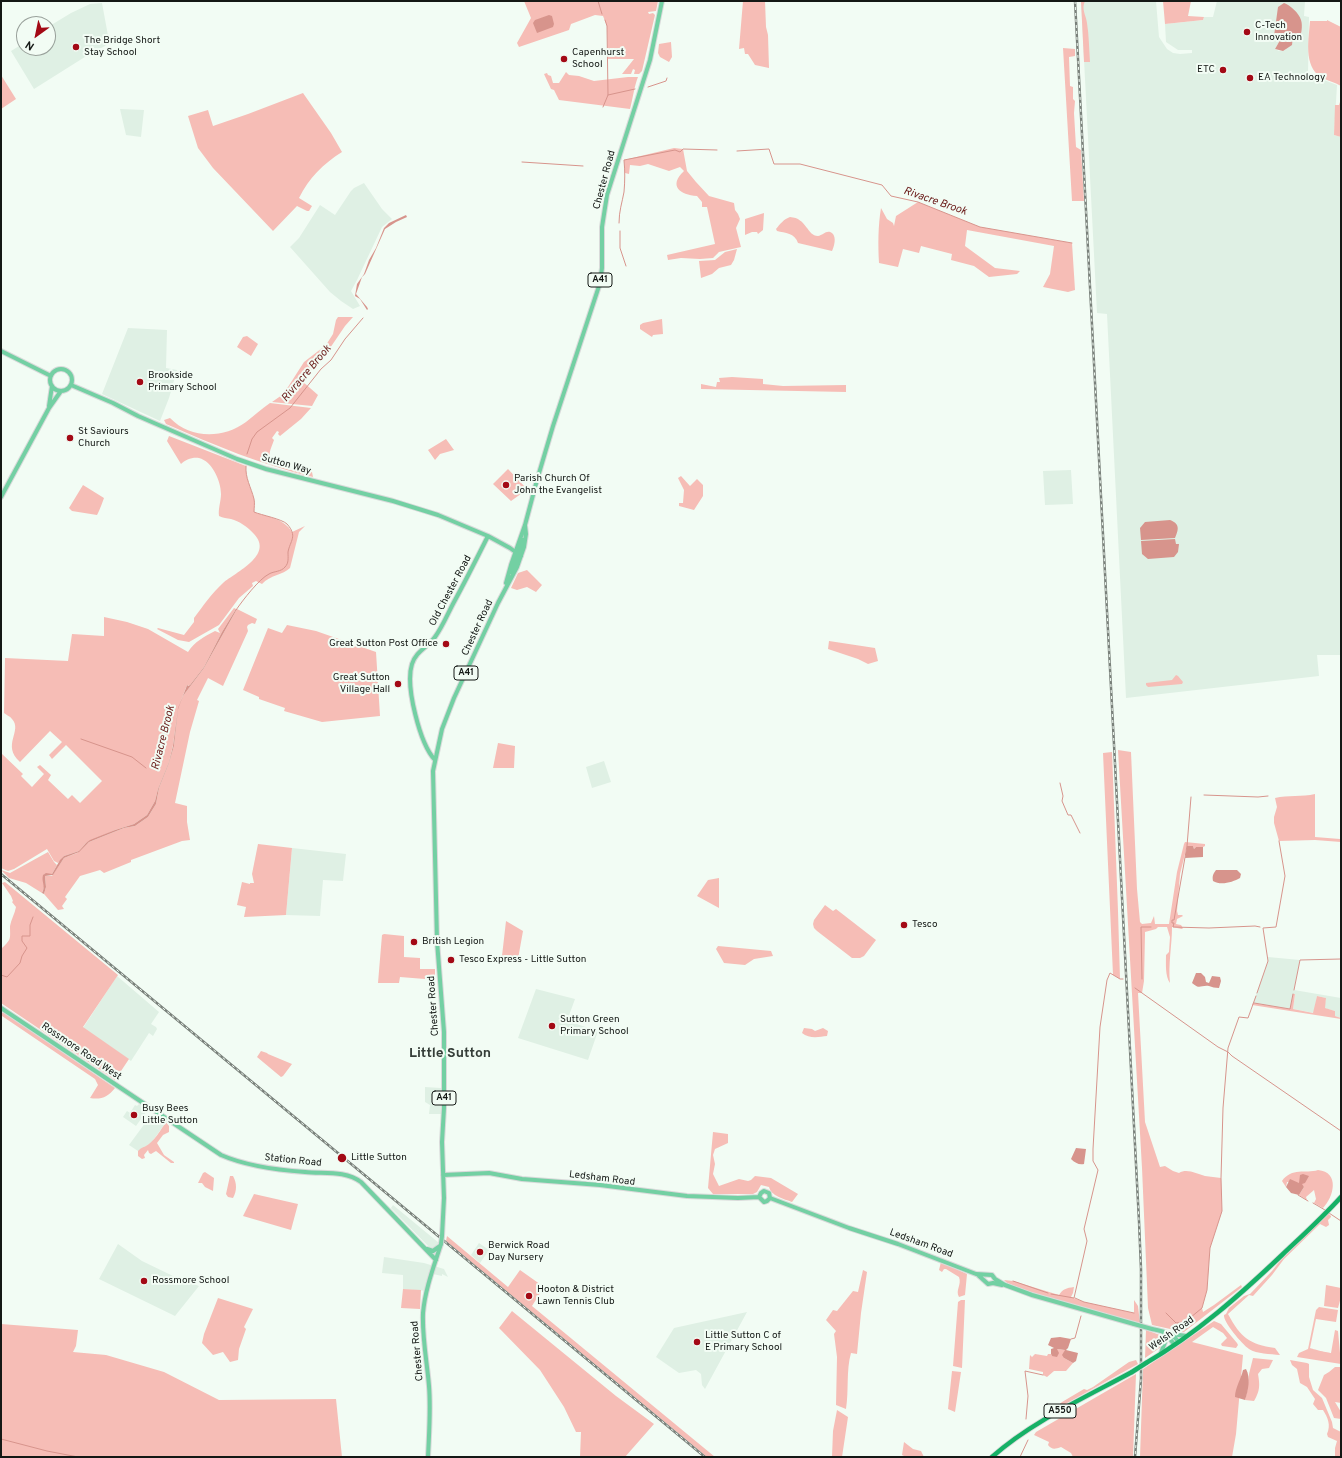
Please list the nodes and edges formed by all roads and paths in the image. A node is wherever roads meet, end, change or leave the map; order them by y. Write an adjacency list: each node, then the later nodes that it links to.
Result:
1 (662, 1): 9 (main road, Chester Road / A41)
2 (1, 351): 3 (main road)
3 (51, 376): 4 (main road); 5 (main road)
4 (71, 385): 6 (main road); 10 (main road, Sutton Way)
5 (52, 386): 6 (main road); 7 (main road)
6 (61, 391): 7 (main road)
7 (49, 408): 8 (main road)
8 (1, 497)
9 (526, 525): 11 (main road, Chester Road / A41); 13 (main road, Chester Road / A41)
10 (488, 536): 12 (main road, Sutton Way); 16 (main road, Old Chester Road)
11 (518, 542): 12 (main road); 13 (main road, Chester Road / A41)
12 (502, 545): 13 (main road, Sutton Way)
13 (517, 554): 14 (main road, Chester Road / A41); 14 (main road, A41); 15 (main road, Chester Road / A41)
14 (507, 579): 15 (main road, Chester Road / A41)
15 (505, 589): 16 (main road, Chester Road / A41)
16 (435, 760): 19 (main road, Chester Road / A41)
17 (1, 1008): 18 (main road, Rossmore Road West)
18 (152, 1109): 24 (main road, Station Road)
19 (443, 1175): 20 (main road, Ledsham Road); 23 (main road, Chester Road / A41, bridge)
20 (759, 1197): 22 (main road); 22 (main road)
21 (1341, 1197): 32 (highway, Welsh Road / A550)
22 (770, 1198): 26 (main road, Ledsham Road)
23 (441, 1244): 24 (main road); 25 (main road, Chester Road / A41)
24 (426, 1249): 25 (main road, Station Road)
25 (436, 1260): 35 (main road, Chester Road / A41)
26 (976, 1274): 27 (main road, Ledsham Road); 28 (main road, Ledsham Road)
27 (987, 1275): 28 (main road); 29 (main road, Ledsham Road)
28 (984, 1280): 29 (main road, Ledsham Road)
29 (994, 1281): 30 (main road, Ledsham Road, bridge)
30 (1164, 1333): 31 (main road, Ledsham Road); 33 (main road, Ledsham Road); 34 (main road)
31 (1171, 1334): 32 (main road, Ledsham Road); 33 (main road)
32 (1186, 1336): 33 (highway, Welsh Road / A550)
33 (1176, 1343): 34 (highway, Welsh Road / A550)
34 (1161, 1353): 36 (highway, Welsh Road / A550, bridge)
35 (428, 1457)
36 (992, 1457)

